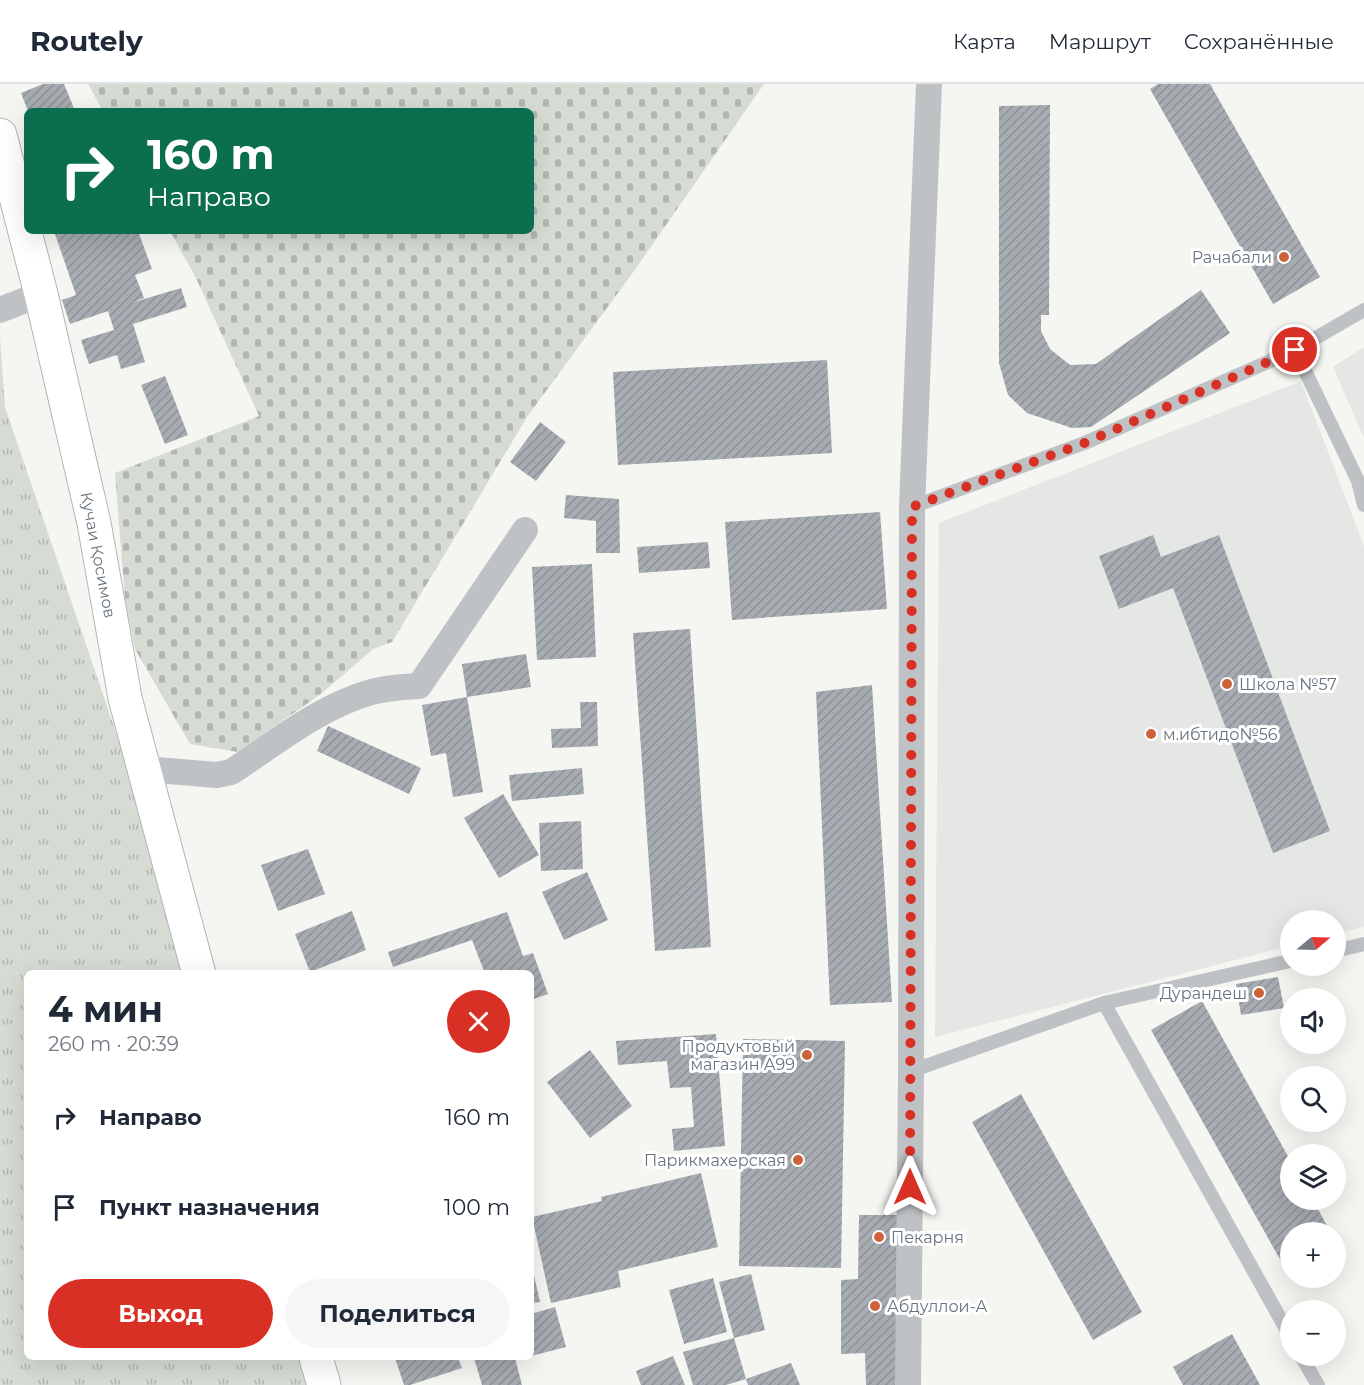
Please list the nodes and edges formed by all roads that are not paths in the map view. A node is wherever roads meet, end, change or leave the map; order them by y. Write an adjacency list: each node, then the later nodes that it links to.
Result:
1 (928, 84): 10 (street)
2 (0, 135): 3 (street, Кучаи Қосимов)
3 (24, 226)
4 (26, 234): 5 (street, Кучаи Қосимов)
5 (42, 294): 6 (street); 12 (street, Кучаи Қосимов)
6 (0, 310)
7 (1364, 310): 8 (lane)
8 (1295, 350): 9 (lane); 10 (lane)
9 (1364, 505)
10 (912, 507): 18 (street)
11 (525, 530): 12 (street)
12 (144, 769): 16 (street, Кучаи Қосимов)
13 (1364, 944): 14 (lane)
14 (1346, 948)
15 (1280, 963): 17 (lane)
16 (198, 970)
17 (1104, 1003): 18 (lane); 19 (lane)
18 (911, 1071): 23 (street)
19 (1280, 1318)
20 (317, 1360): 22 (street)
21 (1307, 1366): 24 (lane)
22 (324, 1385)
23 (908, 1385)
24 (1318, 1385)

